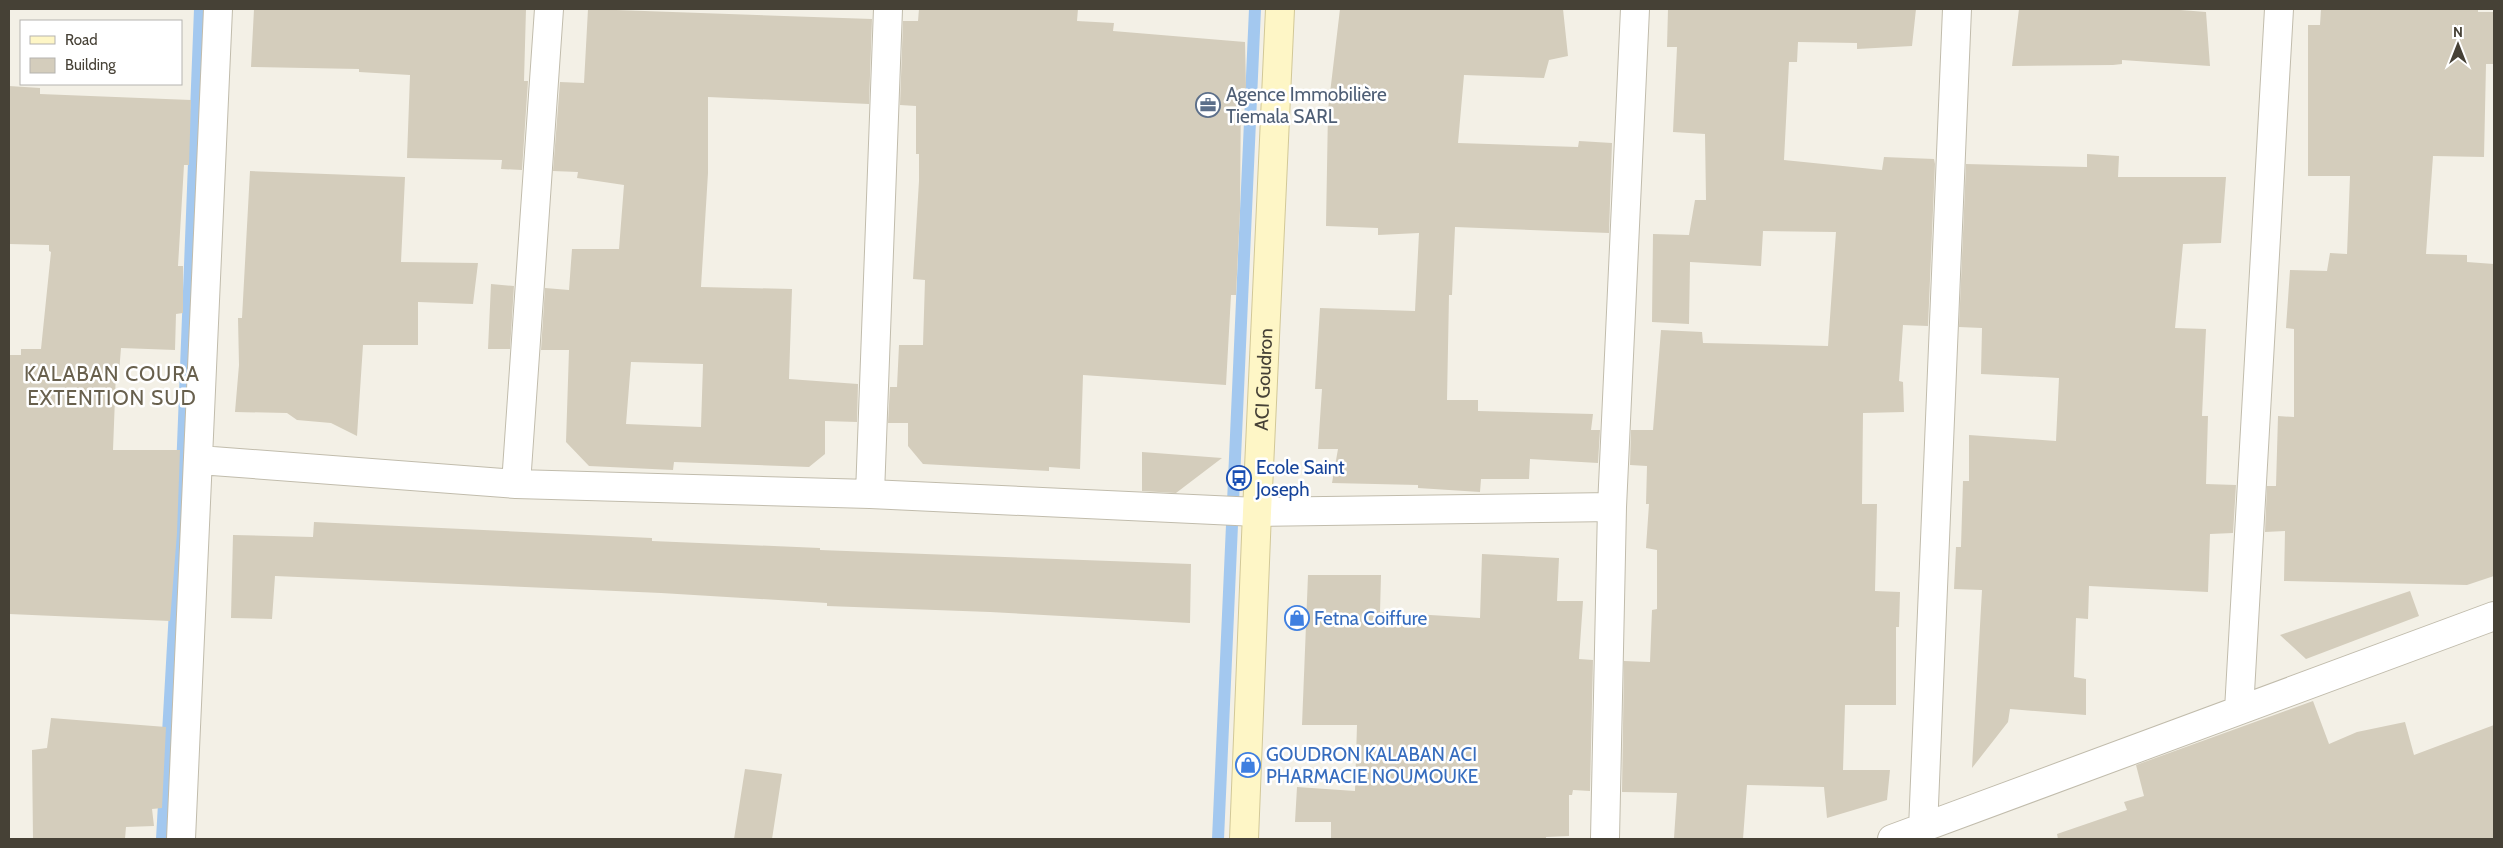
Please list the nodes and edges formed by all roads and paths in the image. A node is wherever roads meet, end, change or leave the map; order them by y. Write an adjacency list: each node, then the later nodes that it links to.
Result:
1 (218, 9): 8 (street)
2 (549, 9): 9 (street)
3 (888, 9): 10 (street)
4 (1280, 9): 12 (street, ACI Goudron)
5 (1635, 9): 11 (street)
6 (1957, 9): 15 (street)
7 (2279, 9): 14 (street)
8 (198, 460): 9 (street); 16 (street)
9 (516, 484): 10 (street)
10 (870, 494): 12 (street)
11 (1612, 507): 12 (street); 18 (street)
12 (1257, 512): 17 (street, ACI Goudron)
13 (2494, 616): 14 (street)
14 (2239, 710): 15 (street)
15 (1923, 829): 19 (street)
16 (181, 839)
17 (1244, 839)
18 (1605, 839)
19 (1892, 839)

